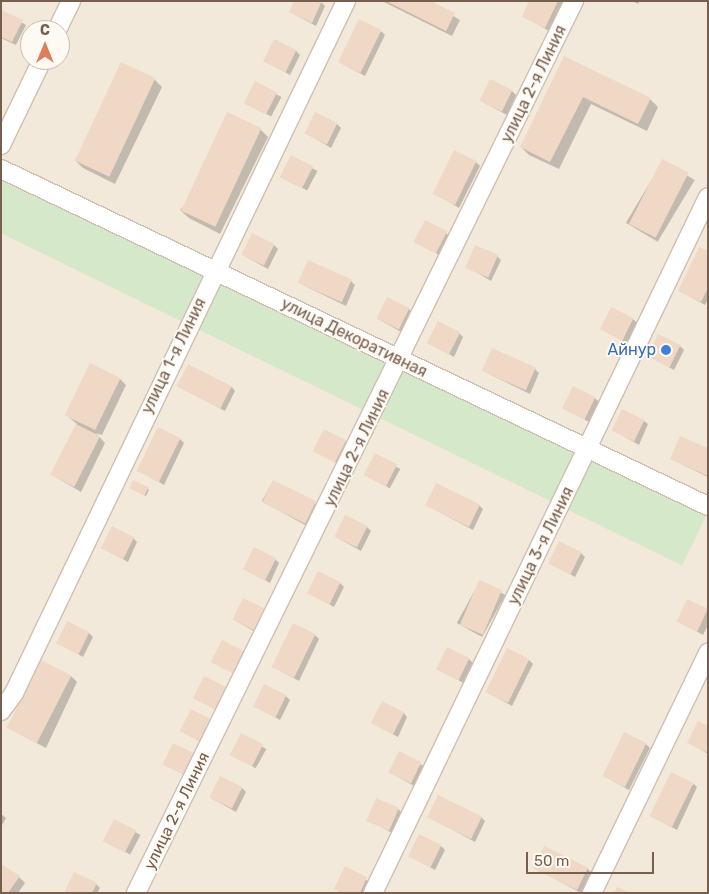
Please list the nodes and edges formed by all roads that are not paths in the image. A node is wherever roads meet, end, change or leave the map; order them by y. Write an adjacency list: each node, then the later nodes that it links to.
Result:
1 (71, 1): 4 (street)
2 (346, 1): 9 (street, улица 1-я Линия)
3 (574, 1): 10 (street, улица 2-я Линия)
4 (62, 20)
5 (37, 70): 6 (street)
6 (1, 145)
7 (1, 169): 9 (street, улица Декоративная)
8 (708, 197): 11 (street, улица 3-я Линия)
9 (215, 271): 10 (street, улица Декоративная); 14 (street, улица 1-я Линия)
10 (401, 360): 11 (street, улица Декоративная); 15 (street, улица 2-я Линия)
11 (588, 449): 12 (street, улица Декоративная); 16 (street, улица 3-я Линия)
12 (708, 506)
13 (708, 653): 17 (street)
14 (1, 711)
15 (136, 893)
16 (372, 893)
17 (592, 893)

